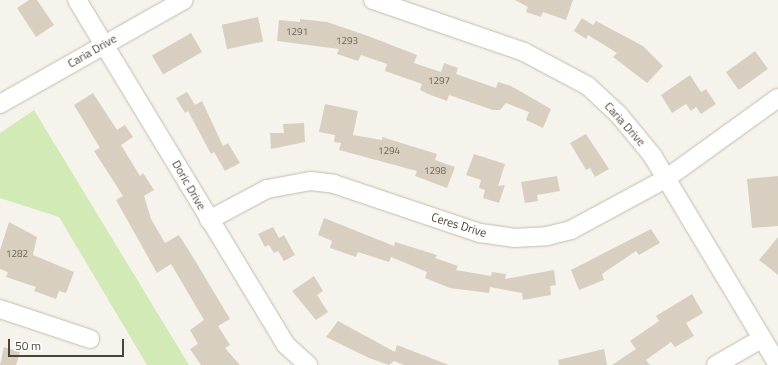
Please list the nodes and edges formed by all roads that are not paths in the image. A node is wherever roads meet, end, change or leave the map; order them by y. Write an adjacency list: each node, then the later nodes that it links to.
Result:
1 (77, 0): 5 (street, Doric Drive)
2 (184, 0): 5 (street, Caria Drive)
3 (372, 0): 4 (street, Caria Drive)
4 (427, 8): 8 (street, Caria Drive)
5 (104, 44): 7 (street, Caria Drive); 9 (street, Doric Drive)
6 (778, 98): 8 (street, Ceres Drive)
7 (0, 104)
8 (667, 178): 9 (street, Ceres Drive); 12 (street, Caria Drive)
9 (210, 220): 13 (street, Doric Drive)
10 (0, 309): 11 (street)
11 (90, 339)
12 (761, 340): 14 (street); 15 (street, Caria Drive)
13 (308, 365)
14 (716, 365)
15 (778, 365)

